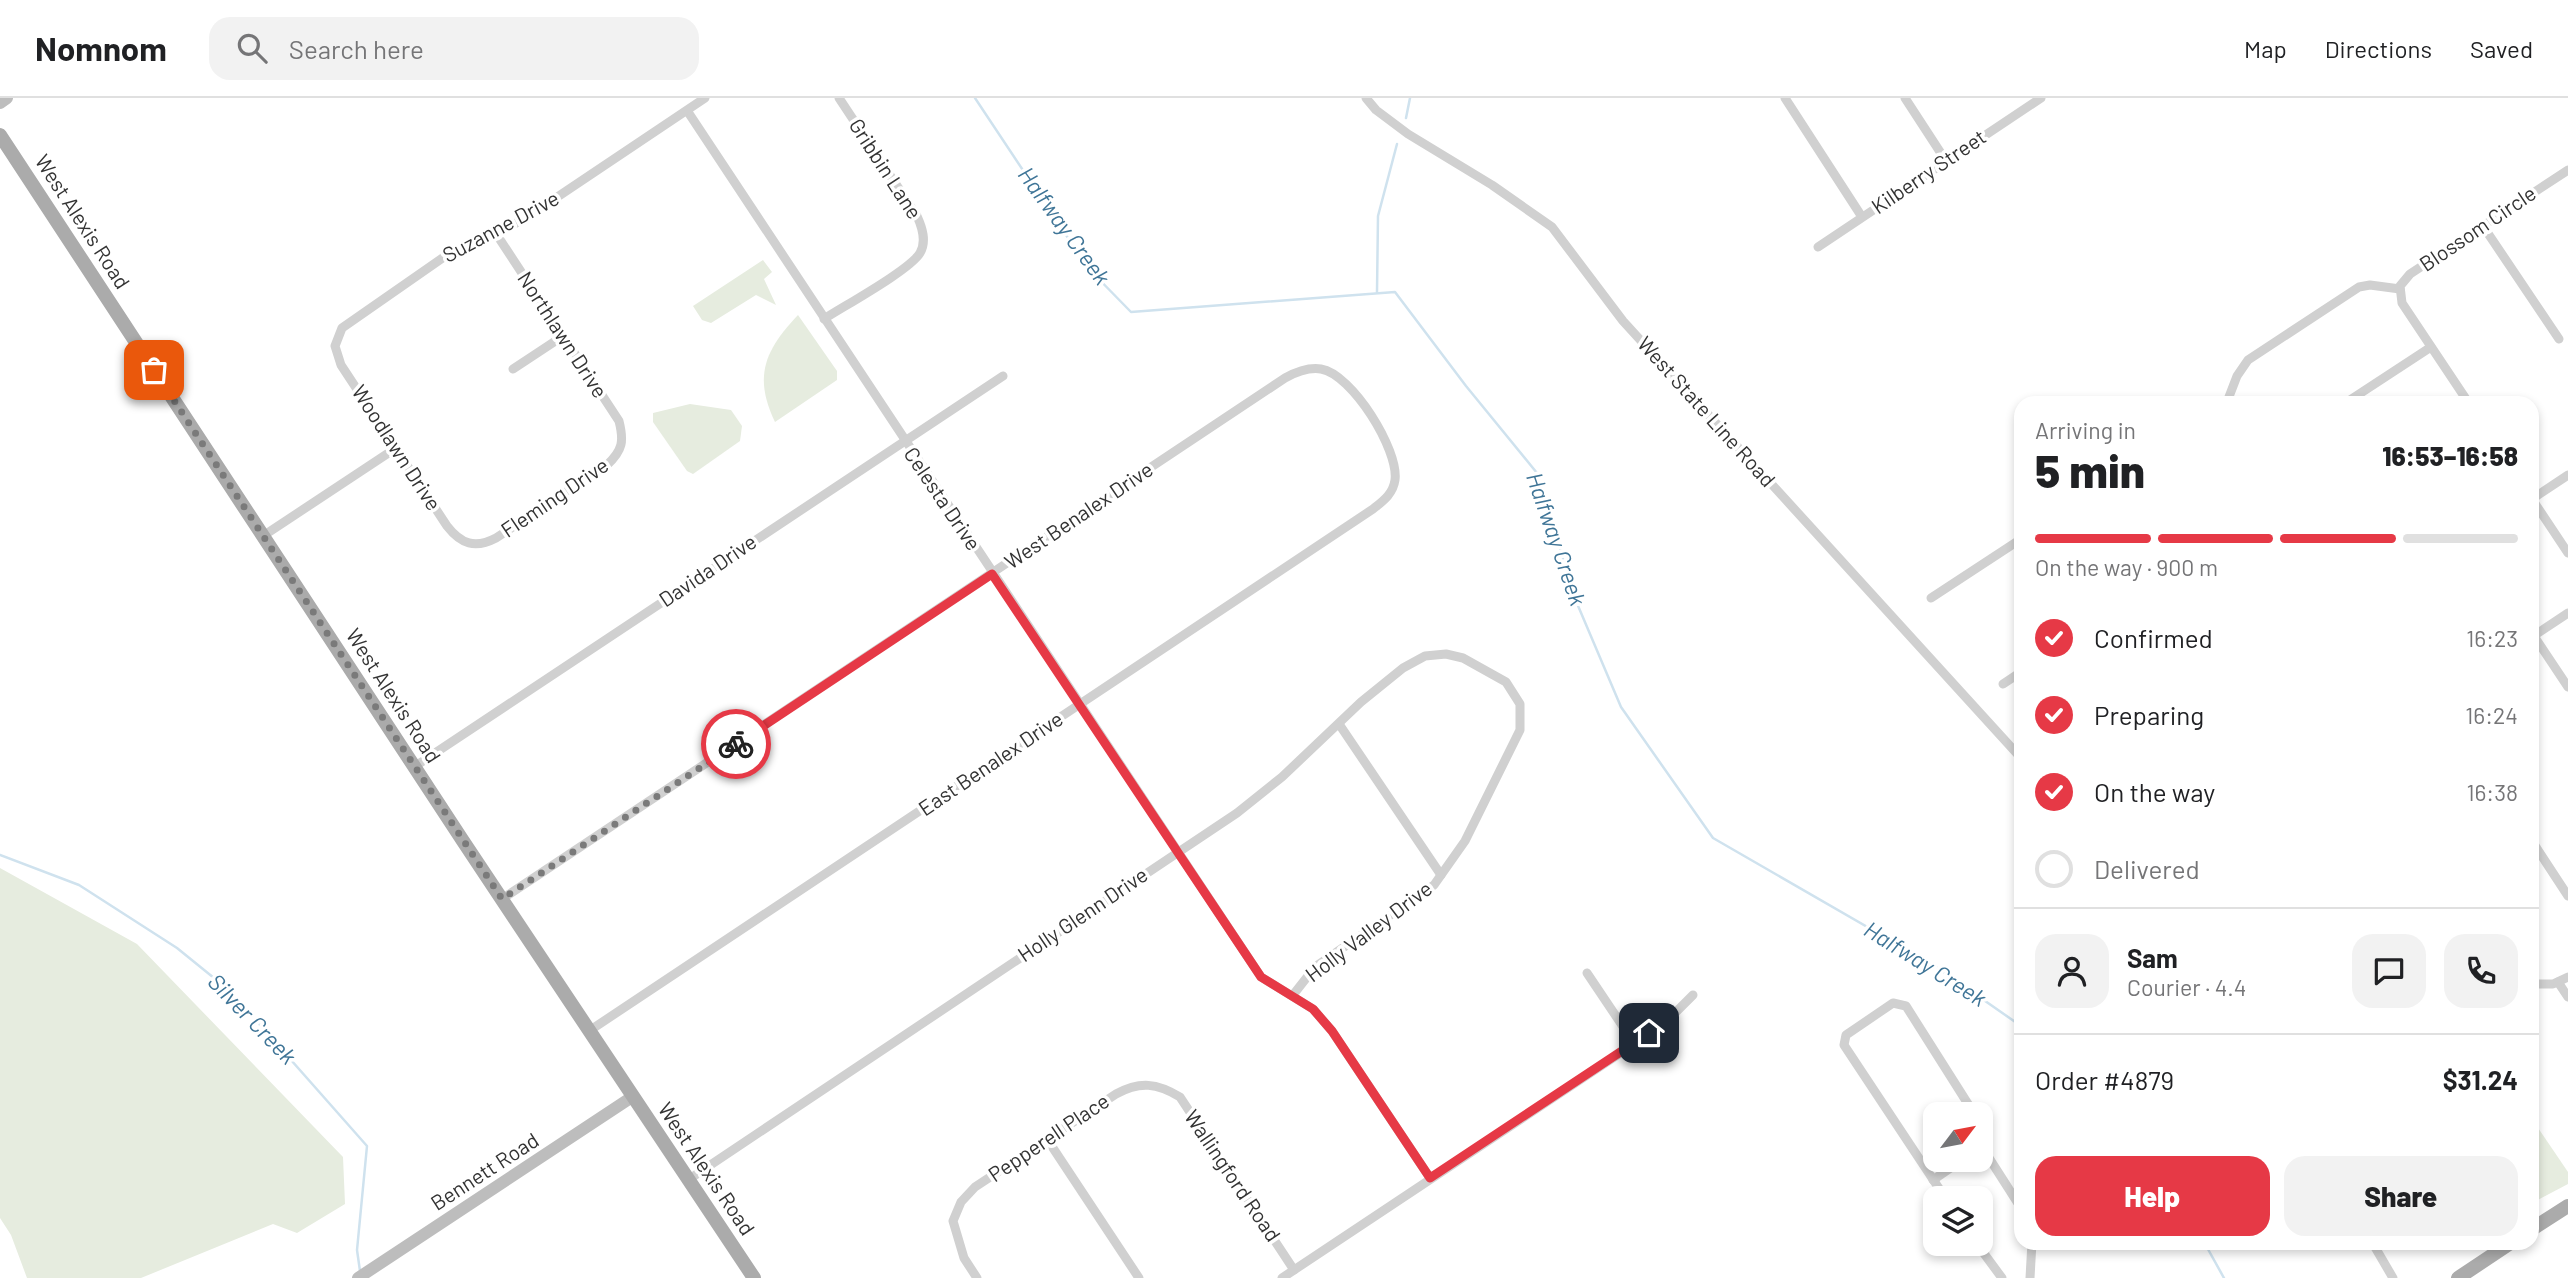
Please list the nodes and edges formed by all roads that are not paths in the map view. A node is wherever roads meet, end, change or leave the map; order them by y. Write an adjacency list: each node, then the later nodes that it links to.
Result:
1 (7, 98): 9 (street)
2 (705, 98): 10 (street, Suzanne Drive)
3 (839, 98): 19 (street, Gribbin Lane)
4 (1366, 98): 51 (street, West State Line Road)
5 (1785, 98): 14 (street)
6 (1905, 98): 12 (street)
7 (2041, 98): 8 (street, Kilberry Street)
8 (2028, 102): 12 (street, Kilberry Street)
9 (0, 103)
10 (688, 112): 16 (street, Suzanne Drive); 19 (street, Celesta Drive)
11 (0, 135): 36 (main road, West Alexis Road)
12 (1946, 161): 14 (street, Kilberry Street)
13 (2568, 170): 15 (street, Blossom Circle)
14 (1862, 217): 17 (street, Kilberry Street)
15 (2483, 226): 18 (street, Blossom Circle); 22 (street)
16 (495, 232): 20 (street, Northlawn Drive); 21 (street, Suzanne Drive)
17 (1818, 247)
18 (2400, 289): 23 (street, Blossom Circle); 26 (street)
19 (824, 319): 31 (street, Celesta Drive)
20 (563, 336): 24 (street); 30 (street, Northlawn Drive)
21 (337, 338): 32 (street, Woodlawn Drive)
22 (2559, 339)
23 (2431, 347): 27 (street); 28 (street, Blossom Circle)
24 (513, 369)
25 (1003, 376): 31 (street, Davida Drive)
26 (2230, 396)
27 (2356, 396)
28 (2464, 396)
29 (1370, 417): 40 (street, West Benalex Drive); 49 (street, East Benalex Drive)
30 (624, 440): 37 (street, Fleming Drive)
31 (903, 441): 40 (street, Celesta Drive); 52 (street, Davida Drive)
32 (396, 448): 36 (street); 37 (street, Woodlawn Drive)
33 (2568, 475): 34 (street)
34 (2539, 494)
35 (2539, 510): 39 (street)
36 (263, 536): 52 (main road, West Alexis Road)
37 (476, 545)
38 (2014, 545): 41 (street)
39 (2568, 553)
40 (992, 574): 49 (street, Celesta Drive); 57 (street, West Benalex Drive)
41 (1931, 598)
42 (2568, 613): 43 (street)
43 (2539, 632)
44 (2539, 645): 48 (street)
45 (2014, 677): 47 (street)
46 (1506, 682): 50 (street, Holly Glenn Drive); 55 (street, Holly Valley Drive)
47 (2003, 684)
48 (2568, 687)
49 (1079, 705): 54 (street, Celesta Drive); 65 (street, East Benalex Drive)
50 (1339, 723): 54 (street, Holly Glenn Drive); 55 (street)
51 (2014, 750)
52 (414, 767): 57 (main road, West Alexis Road)
53 (2539, 852): 56 (street)
54 (1177, 853): 62 (street, Celesta Drive); 76 (street, Holly Glenn Drive)
55 (1441, 875): 62 (street, Holly Valley Drive)
56 (2568, 897)
57 (502, 899): 65 (main road, West Alexis Road)
58 (1587, 973): 66 (street)
59 (2568, 977): 60 (street)
60 (2558, 982): 61 (street); 64 (street)
61 (2539, 983)
62 (1293, 995): 75 (street, Celesta Drive)
63 (1693, 995): 66 (street)
64 (2568, 997)
65 (589, 1031): 68 (main road, West Alexis Road)
66 (1634, 1043): 75 (street)
67 (1164, 1088): 70 (street, Pepperell Place); 86 (street, Wallingford Road)
68 (632, 1097): 76 (main road, West Alexis Road); 88 (street, Bennett Road)
69 (1969, 1102): 71 (street)
70 (1048, 1139): 89 (street, Pepperell Place); 90 (street)
71 (1923, 1165)
72 (1993, 1165): 79 (street)
73 (1928, 1172): 77 (street)
74 (1945, 1172): 77 (street)
75 (1430, 1178): 86 (street)
76 (688, 1180): 87 (main road, West Alexis Road)
77 (1933, 1180): 78 (street)
78 (1937, 1186)
79 (2014, 1197)
80 (2568, 1206): 81 (main road)
81 (2539, 1225)
82 (2032, 1250): 93 (street)
83 (2377, 1250): 94 (street)
84 (2500, 1250): 95 (main road)
85 (1986, 1256): 92 (street)
86 (1294, 1270): 91 (street)
87 (750, 1277)
88 (358, 1278)
89 (978, 1278)
90 (1139, 1278)
91 (1282, 1278)
92 (2002, 1278)
93 (2030, 1278)
94 (2393, 1278)
95 (2458, 1278)

